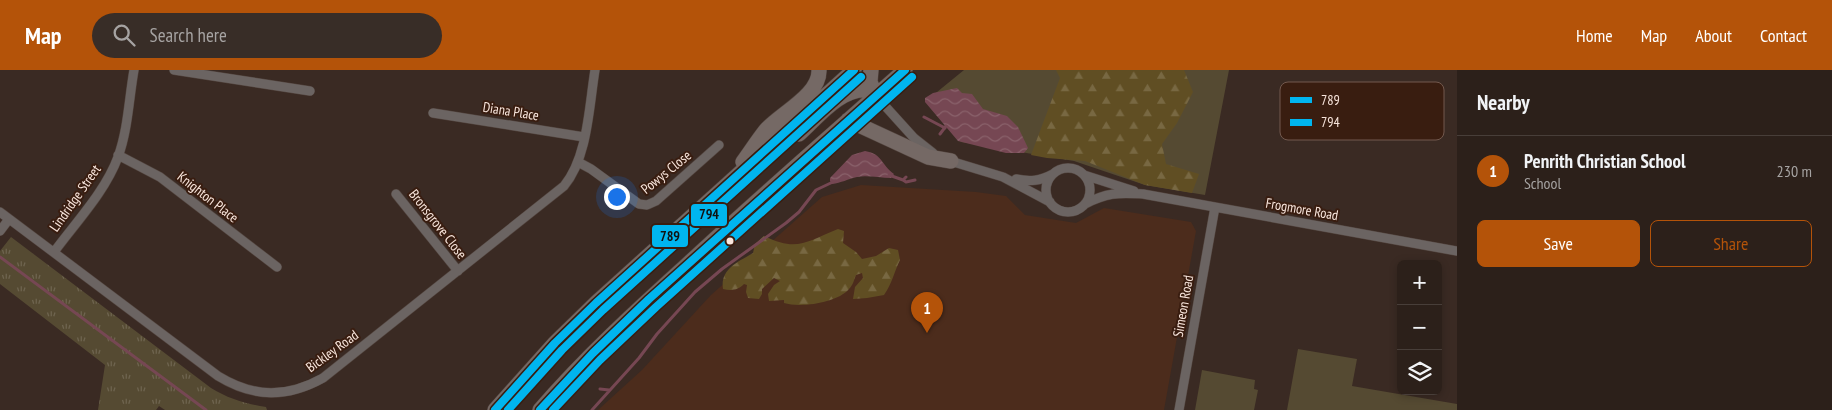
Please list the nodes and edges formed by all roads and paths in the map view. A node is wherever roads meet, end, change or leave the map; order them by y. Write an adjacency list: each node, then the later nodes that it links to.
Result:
1 (134, 70): 14 (street, Lindridge Street)
2 (174, 70): 8 (street)
3 (595, 70): 12 (street, Bickley Road)
4 (819, 70): 20 (highway)
5 (854, 70): 20 (highway)
6 (871, 70): 9 (highway)
7 (905, 70): 9 (highway)
8 (310, 91)
9 (876, 96): 11 (highway); 15 (street); 20 (highway)
10 (433, 113): 12 (street, Diana Place)
11 (848, 120): 15 (highway); 34 (highway)
12 (584, 137): 16 (street, Bickley Road)
13 (719, 145): 16 (street, Powys Close)
14 (118, 155): 30 (street, Lindridge Street); 31 (street, Knighton Place)
15 (951, 161): 19 (street)
16 (578, 162): 32 (street, Bickley Road)
17 (1054, 173): 18 (street); 19 (street); 23 (street)
18 (1084, 174): 22 (street, Frogmore Road); 24 (street)
19 (1003, 177): 23 (street)
20 (724, 187): 33 (highway)
21 (396, 194): 32 (street, Bronsgrove Close)
22 (1143, 194): 24 (street, Frogmore Road); 25 (street, Frogmore Road)
23 (1050, 202): 24 (street)
24 (1085, 204)
25 (1215, 207): 29 (street, Frogmore Road); 35 (street, Simeon Road)
26 (0, 212): 27 (street, Bickley Road)
27 (9, 219): 28 (street); 30 (street, Bickley Road)
28 (0, 231)
29 (1457, 250)
30 (54, 252): 32 (street, Bickley Road)
31 (277, 267)
32 (458, 271)
33 (495, 410)
34 (540, 410)
35 (1179, 410)

